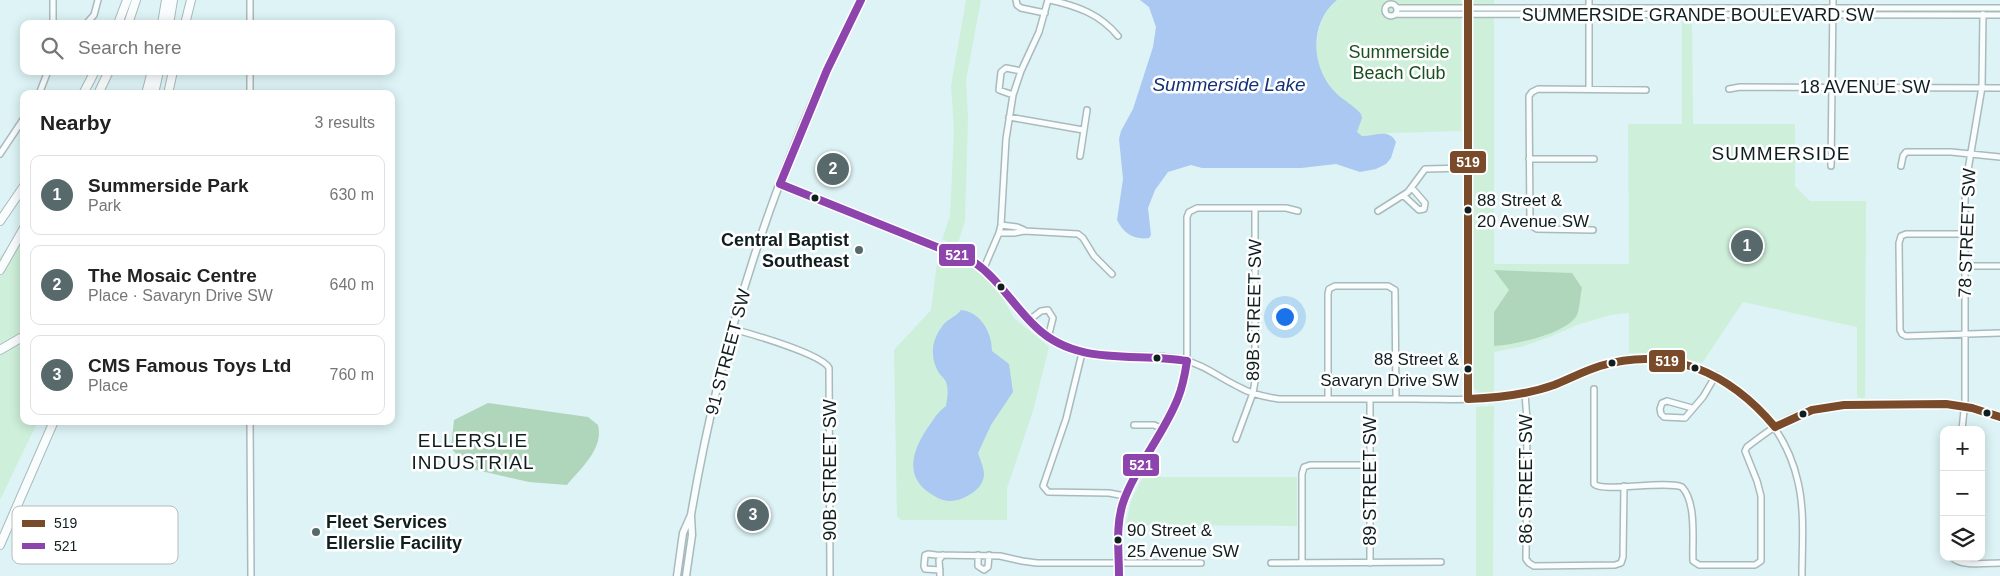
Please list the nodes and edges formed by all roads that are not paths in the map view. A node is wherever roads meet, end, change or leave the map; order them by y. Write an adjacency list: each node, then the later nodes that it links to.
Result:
1 (53, 0): 26 (street)
2 (98, 0): 27 (street)
3 (126, 0): 28 (highway)
4 (136, 0): 29 (highway)
5 (166, 0): 30 (highway)
6 (173, 0): 31 (highway)
7 (191, 0): 32 (highway)
8 (250, 0): 33 (street)
9 (861, 0): 70 (main road, 91 STREET SW)
10 (1016, 0): 21 (street)
11 (1049, 0): 21 (street); 34 (street)
12 (1468, 0): 20 (street)
13 (1589, 0): 15 (street)
14 (1834, 0): 16 (street)
15 (1589, 8): 16 (street, SUMMERSIDE GRANDE BOULEVARD SW); 20 (street, SUMMERSIDE GRANDE BOULEVARD SW); 22 (street)
16 (1834, 8): 17 (street, SUMMERSIDE GRANDE BOULEVARD SW); 23 (street)
17 (1983, 8): 18 (street, SUMMERSIDE GRANDE BOULEVARD SW); 24 (street, 78 STREET SW)
18 (2000, 8)
19 (1397, 11): 20 (street, SUMMERSIDE GRANDE BOULEVARD SW)
20 (1468, 11): 22 (street, SUMMERSIDE GRANDE BOULEVARD SW); 69 (street)
21 (1045, 13): 35 (street)
22 (1589, 16): 23 (street, SUMMERSIDE GRANDE BOULEVARD SW); 46 (street)
23 (1834, 16): 24 (street, SUMMERSIDE GRANDE BOULEVARD SW); 43 (street)
24 (1983, 16): 25 (street, SUMMERSIDE GRANDE BOULEVARD SW); 44 (street, 78 STREET SW)
25 (2000, 16)
26 (53, 20)
27 (90, 20)
28 (119, 20)
29 (129, 20)
30 (163, 20)
31 (170, 20)
32 (186, 20)
33 (250, 20)
34 (1118, 36)
35 (1021, 71): 56 (street); 56 (street)
36 (46, 75): 48 (street)
37 (93, 75): 49 (highway)
38 (107, 75): 50 (highway)
39 (151, 75): 51 (highway)
40 (158, 75): 52 (highway)
41 (172, 75): 53 (highway)
42 (250, 75): 54 (street)
43 (1831, 87): 44 (street, 18 AVENUE SW); 47 (street, 18 AVENUE SW); 67 (street)
44 (1982, 87): 45 (street, 18 AVENUE SW); 62 (street, 78 STREET SW)
45 (2000, 88)
46 (1589, 89): 55 (street); 65 (street)
47 (1729, 89)
48 (41, 90)
49 (85, 90)
50 (100, 90)
51 (147, 90)
52 (155, 90)
53 (169, 90)
54 (250, 90)
55 (1646, 90)
56 (1012, 95): 58 (street)
57 (1087, 110): 60 (street)
58 (1008, 117): 60 (street); 78 (street)
59 (20, 124): 61 (street)
60 (1083, 130): 63 (street)
61 (0, 154)
62 (1970, 154): 64 (street); 68 (street); 82 (street, 78 STREET SW)
63 (1080, 156)
64 (2000, 156)
65 (1529, 159): 66 (street); 79 (street)
66 (1594, 159)
67 (1831, 166)
68 (1901, 166)
69 (1468, 168): 71 (street); 105 (street)
70 (780, 184): 86 (street); 90 (main road, 91 STREET SW)
71 (1412, 188): 73 (street); 73 (street)
72 (20, 192): 77 (highway)
73 (1404, 196): 76 (street)
74 (1255, 208): 75 (street); 97 (street); 100 (street, 89B STREET SW)
75 (1298, 211)
76 (1378, 211)
77 (0, 221)
78 (1001, 225): 80 (street); 81 (street)
79 (1593, 230)
80 (1024, 231): 81 (street); 88 (street)
81 (999, 233): 86 (street)
82 (1965, 234): 84 (street, 78 STREET SW); 92 (street)
83 (20, 235): 87 (highway)
84 (1965, 266): 85 (street); 92 (street, 78 STREET SW)
85 (2000, 266)
86 (984, 268): 89 (street)
87 (0, 270)
88 (1112, 274)
89 (1028, 321): 94 (street); 94 (street)
90 (733, 329): 120 (main road, 91 STREET SW); 138 (street, 90B STREET SW)
91 (2000, 333): 92 (street)
92 (1965, 334): 106 (street, 78 STREET SW)
93 (20, 338): 95 (highway)
94 (1048, 338): 96 (street)
95 (0, 350)
96 (1082, 353): 97 (street); 118 (street)
97 (1187, 361): 100 (street); 114 (street)
98 (1716, 376): 101 (street); 107 (street); 113 (street)
99 (1594, 389): 117 (street)
100 (1253, 393): 102 (street); 115 (street, 89B STREET SW)
101 (1525, 394): 105 (street); 117 (street, 86 STREET SW)
102 (1328, 399): 103 (street); 104 (street)
103 (1370, 399): 104 (street); 116 (street, 89 STREET SW)
104 (1396, 399): 105 (street)
105 (1468, 399)
106 (1964, 407): 108 (street); 112 (street, 78 STREET SW); 113 (street)
107 (1692, 408): 107 (street)
108 (2000, 417)
109 (52, 425): 119 (highway)
110 (250, 425): 135 (street)
111 (1134, 425): 114 (street)
112 (1962, 426)
113 (1775, 427): 117 (street); 141 (street)
114 (1163, 429): 118 (street)
115 (1236, 439)
116 (1370, 465): 131 (street); 132 (street, 89 STREET SW)
117 (1624, 486)
118 (1125, 496): 127 (street)
119 (17, 506)
120 (691, 515): 136 (main road, 91 STREET SW); 137 (main road, 91 STREET SW)
121 (12, 517): 122 (highway)
122 (0, 545)
123 (943, 555): 124 (street); 134 (street); 134 (street)
124 (978, 555): 125 (street); 125 (street)
125 (989, 555): 127 (street)
126 (1957, 561): 133 (street)
127 (1119, 562): 129 (street); 140 (street)
128 (1441, 562): 132 (street)
129 (1201, 563)
130 (1270, 563): 131 (street)
131 (1302, 563): 132 (street)
132 (1370, 563)
133 (2000, 563)
134 (940, 570): 139 (street)
135 (250, 576)
136 (677, 576)
137 (686, 576)
138 (830, 576)
139 (940, 576)
140 (1119, 576)
141 (1802, 576)

